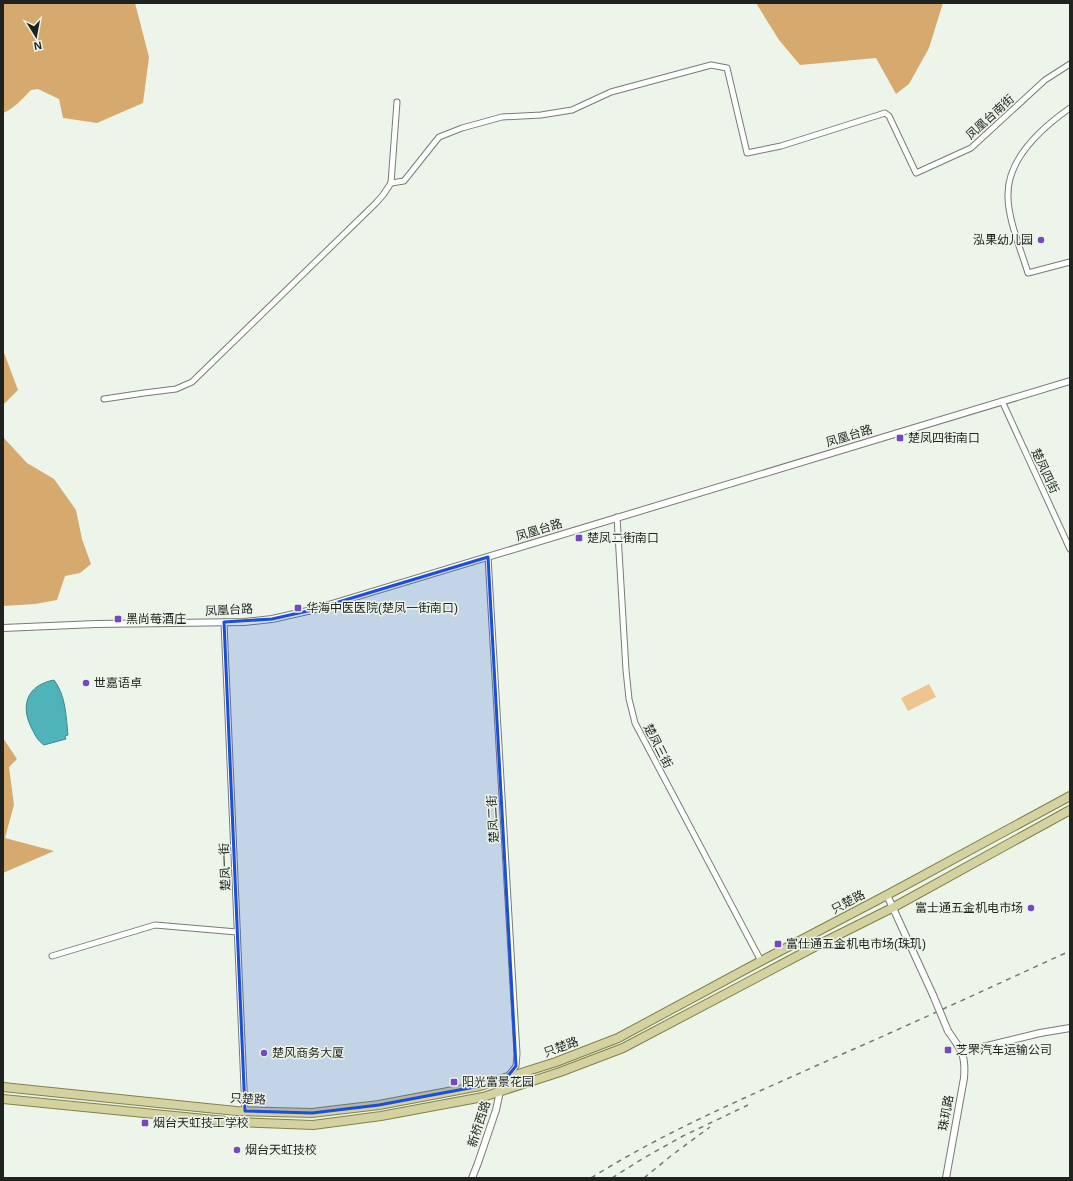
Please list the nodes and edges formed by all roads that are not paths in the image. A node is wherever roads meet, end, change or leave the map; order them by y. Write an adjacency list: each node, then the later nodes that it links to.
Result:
1 (1070, 64): 4 (street, 凤凰台南街)
2 (397, 102): 4 (street)
3 (1070, 108): 5 (street)
4 (391, 183): 7 (street)
5 (1070, 262)
6 (1070, 381): 8 (street, 凤凰台路)
7 (104, 399)
8 (1002, 401): 9 (street, 凤凰台路); 10 (street, 楚凤四街)
9 (617, 518): 11 (street, 凤凰台路); 20 (street, 楚凤三街)
10 (1070, 549)
11 (488, 557): 12 (street, 凤凰台路); 23 (street, 楚凤二街)
12 (224, 622): 13 (street, 凤凰台路); 18 (street, 楚凤一街)
13 (3, 628)
14 (1070, 796): 16 (main road, 只楚路)
15 (1070, 810): 17 (main road, 只楚路)
16 (887, 895): 17 (street, 珠玑路); 20 (main road, 只楚路)
17 (894, 907): 22 (street, 珠玑路, bridge); 25 (main road, 只楚路)
18 (237, 932): 19 (street); 27 (street, 楚凤一街)
19 (52, 956)
20 (761, 961): 23 (main road, 只楚路)
21 (1070, 1028): 22 (street)
22 (962, 1052): 29 (street, 珠玑路)
23 (507, 1077): 25 (street, 新桥西路); 27 (main road, 只楚路)
24 (3, 1087): 27 (main road, 只楚路)
25 (500, 1091): 26 (main road, 只楚路); 28 (street, 新桥西路)
26 (3, 1099)
27 (245, 1111)
28 (472, 1178)
29 (946, 1178)

